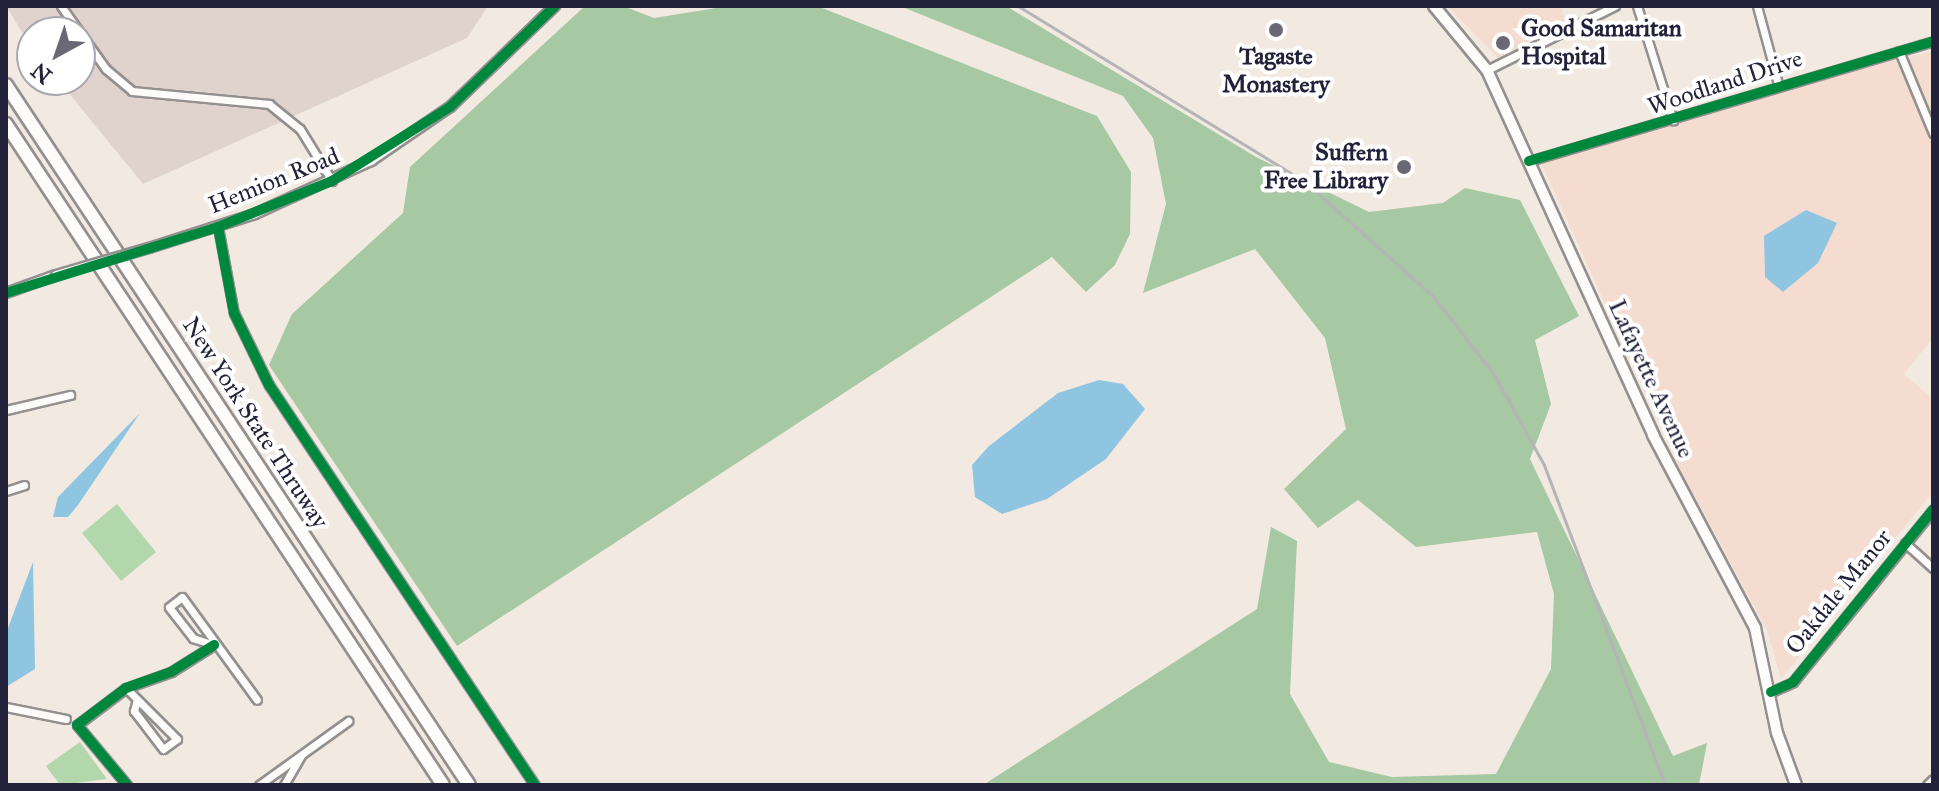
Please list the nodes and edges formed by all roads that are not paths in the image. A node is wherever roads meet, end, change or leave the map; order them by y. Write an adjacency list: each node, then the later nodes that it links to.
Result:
1 (61, 6): 16 (street)
2 (555, 6): 16 (street, Hemion Road)
3 (1434, 6): 9 (main road, Lafayette Avenue)
4 (1615, 6): 9 (street)
5 (1637, 6): 12 (street)
6 (1757, 6): 10 (street)
7 (1933, 41): 8 (street, Woodland Drive)
8 (1899, 51): 10 (street, Woodland Drive); 14 (street)
9 (1487, 70): 15 (main road, Lafayette Avenue)
10 (1778, 84): 12 (street, Woodland Drive)
11 (6, 85): 40 (highway, New York State Thruway)
12 (1673, 120): 15 (street, Woodland Drive)
13 (6, 124): 39 (highway, New York State Thruway)
14 (1933, 133)
15 (1529, 161): 28 (main road, Lafayette Avenue)
16 (332, 181): 17 (street, Hemion Road)
17 (218, 227): 18 (street, Hemion Road, bridge); 41 (street)
18 (6, 293)
19 (70, 395): 20 (street)
20 (6, 410)
21 (24, 485): 22 (street)
22 (6, 491)
23 (1933, 510): 24 (street, Oakdale Manor)
24 (1905, 543): 25 (street); 28 (street, Oakdale Manor)
25 (1933, 568)
26 (214, 645): 26 (street); 27 (street); 30 (street)
27 (126, 688): 29 (street); 36 (street)
28 (1771, 692): 42 (main road, Lafayette Avenue)
29 (137, 699): 29 (street)
30 (257, 700)
31 (6, 707): 32 (street)
32 (66, 719)
33 (348, 721): 34 (street)
34 (301, 756): 37 (street); 38 (street)
35 (1933, 779): 43 (street)
36 (127, 785)
37 (259, 785)
38 (284, 785)
39 (443, 785)
40 (469, 785)
41 (535, 785)
42 (1796, 785)
43 (1927, 785)

